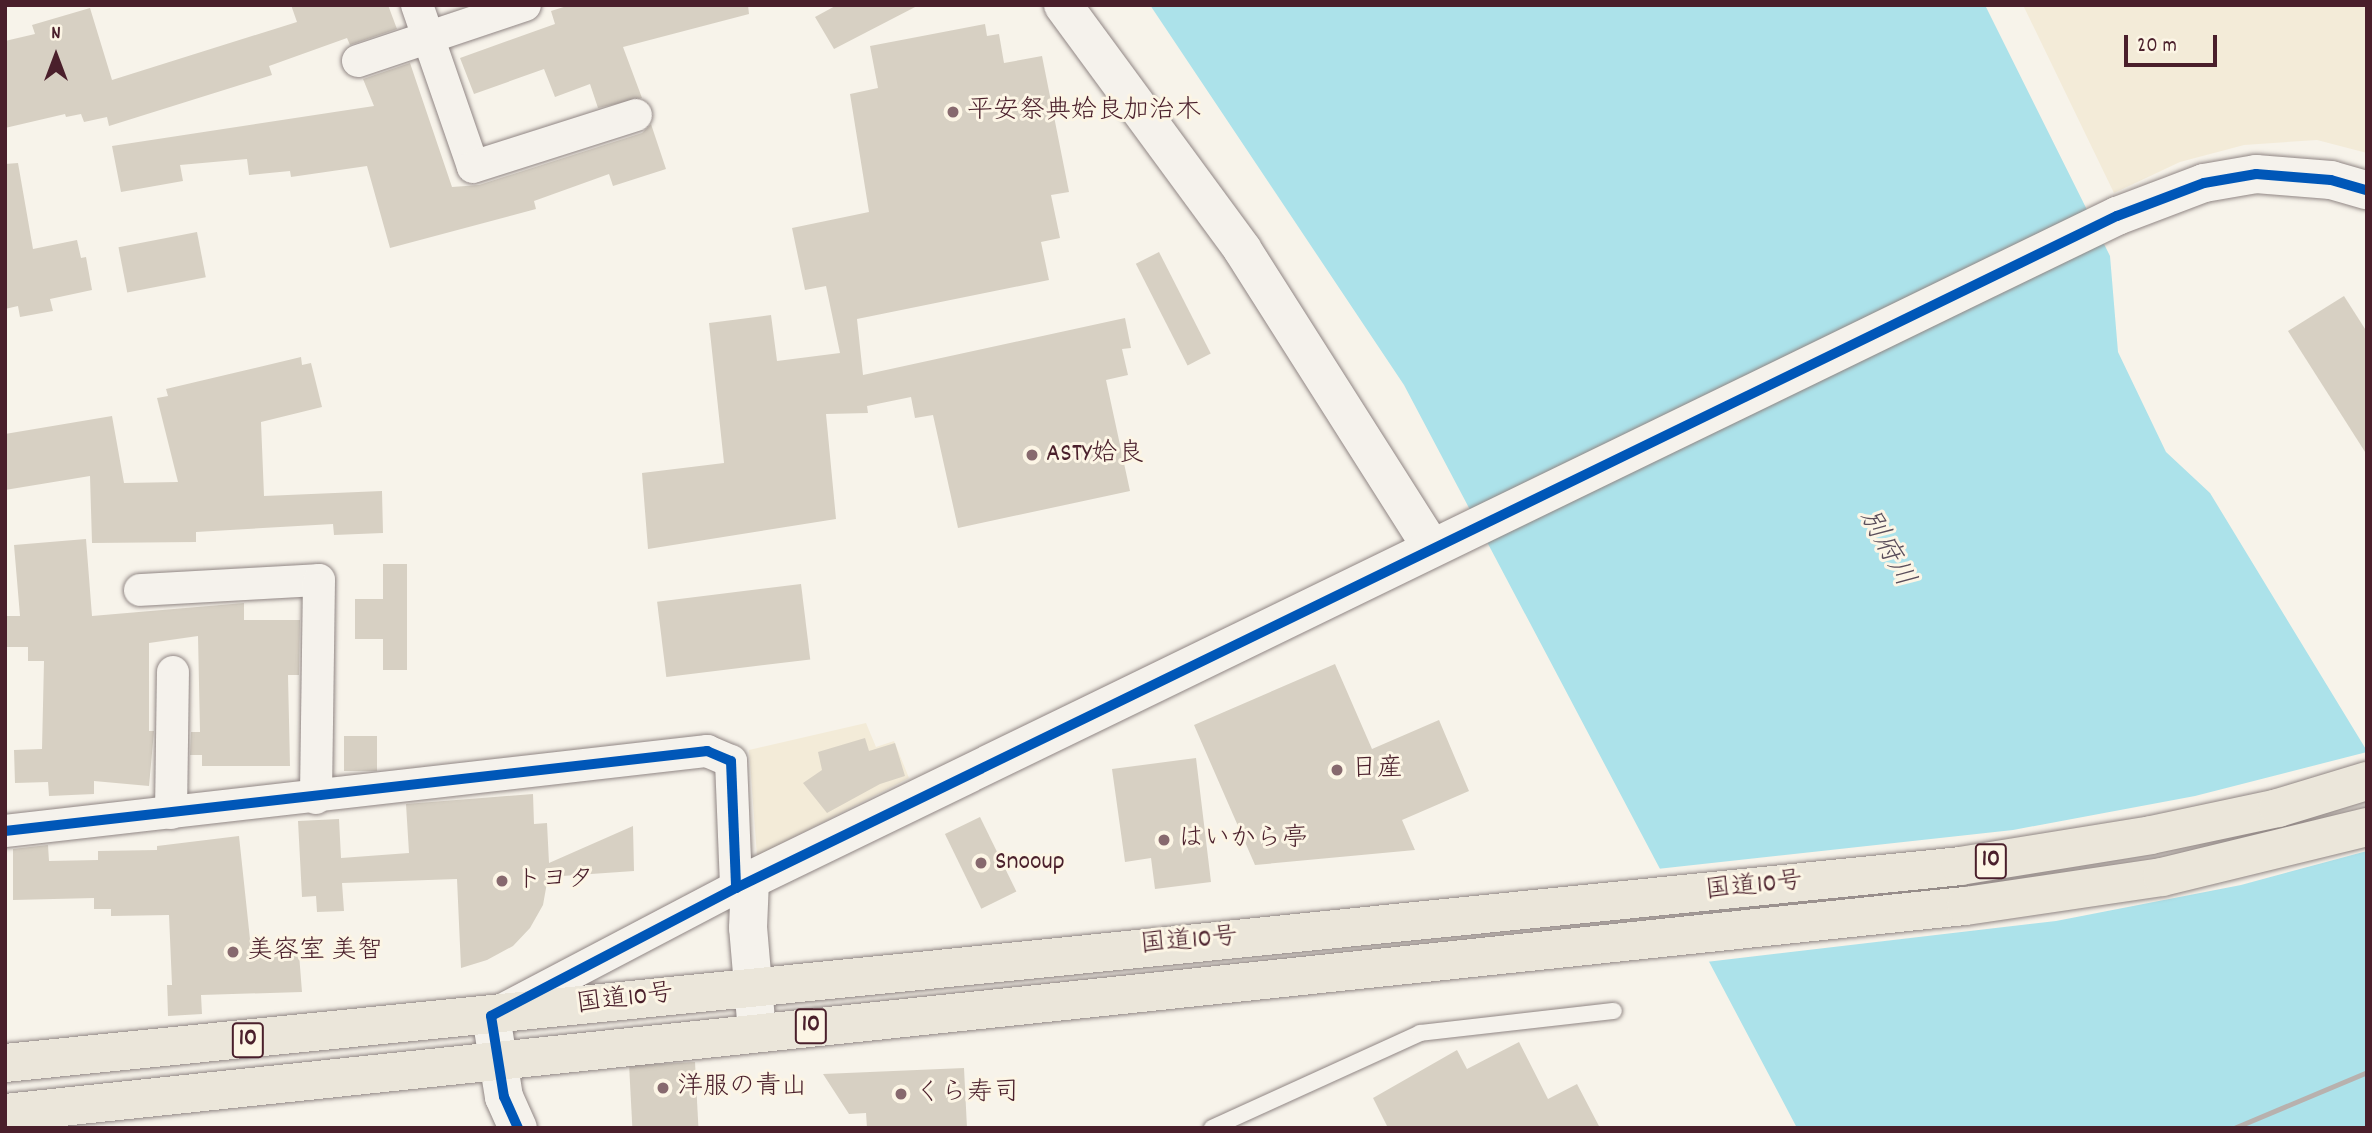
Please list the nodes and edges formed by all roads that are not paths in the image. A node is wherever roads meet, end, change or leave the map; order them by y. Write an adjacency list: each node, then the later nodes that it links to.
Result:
1 (417, 5): 4 (street)
2 (1063, 5): 8 (street)
3 (518, 6): 4 (street)
4 (428, 38): 5 (street); 6 (street)
5 (358, 61)
6 (636, 115)
7 (2367, 190): 8 (street)
8 (1449, 540): 16 (street)
9 (140, 590): 12 (street)
10 (173, 672): 13 (street)
11 (2367, 781): 17 (highway, 国道10号 / 10)
12 (316, 798): 13 (street); 16 (street)
13 (171, 813): 15 (street)
14 (2367, 827): 20 (highway, 国道10号 / 10)
15 (5, 831)
16 (743, 884): 17 (street); 19 (street)
17 (751, 985): 19 (highway, 国道10号 / 10); 20 (street)
18 (1614, 1011): 25 (lane)
19 (491, 1016): 21 (street); 22 (highway, 国道10号 / 10)
20 (757, 1032): 21 (highway, 国道10号 / 10)
21 (497, 1060): 23 (highway, 国道10号 / 10); 24 (street)
22 (5, 1063)
23 (5, 1113)
24 (518, 1128)
25 (1212, 1128)

